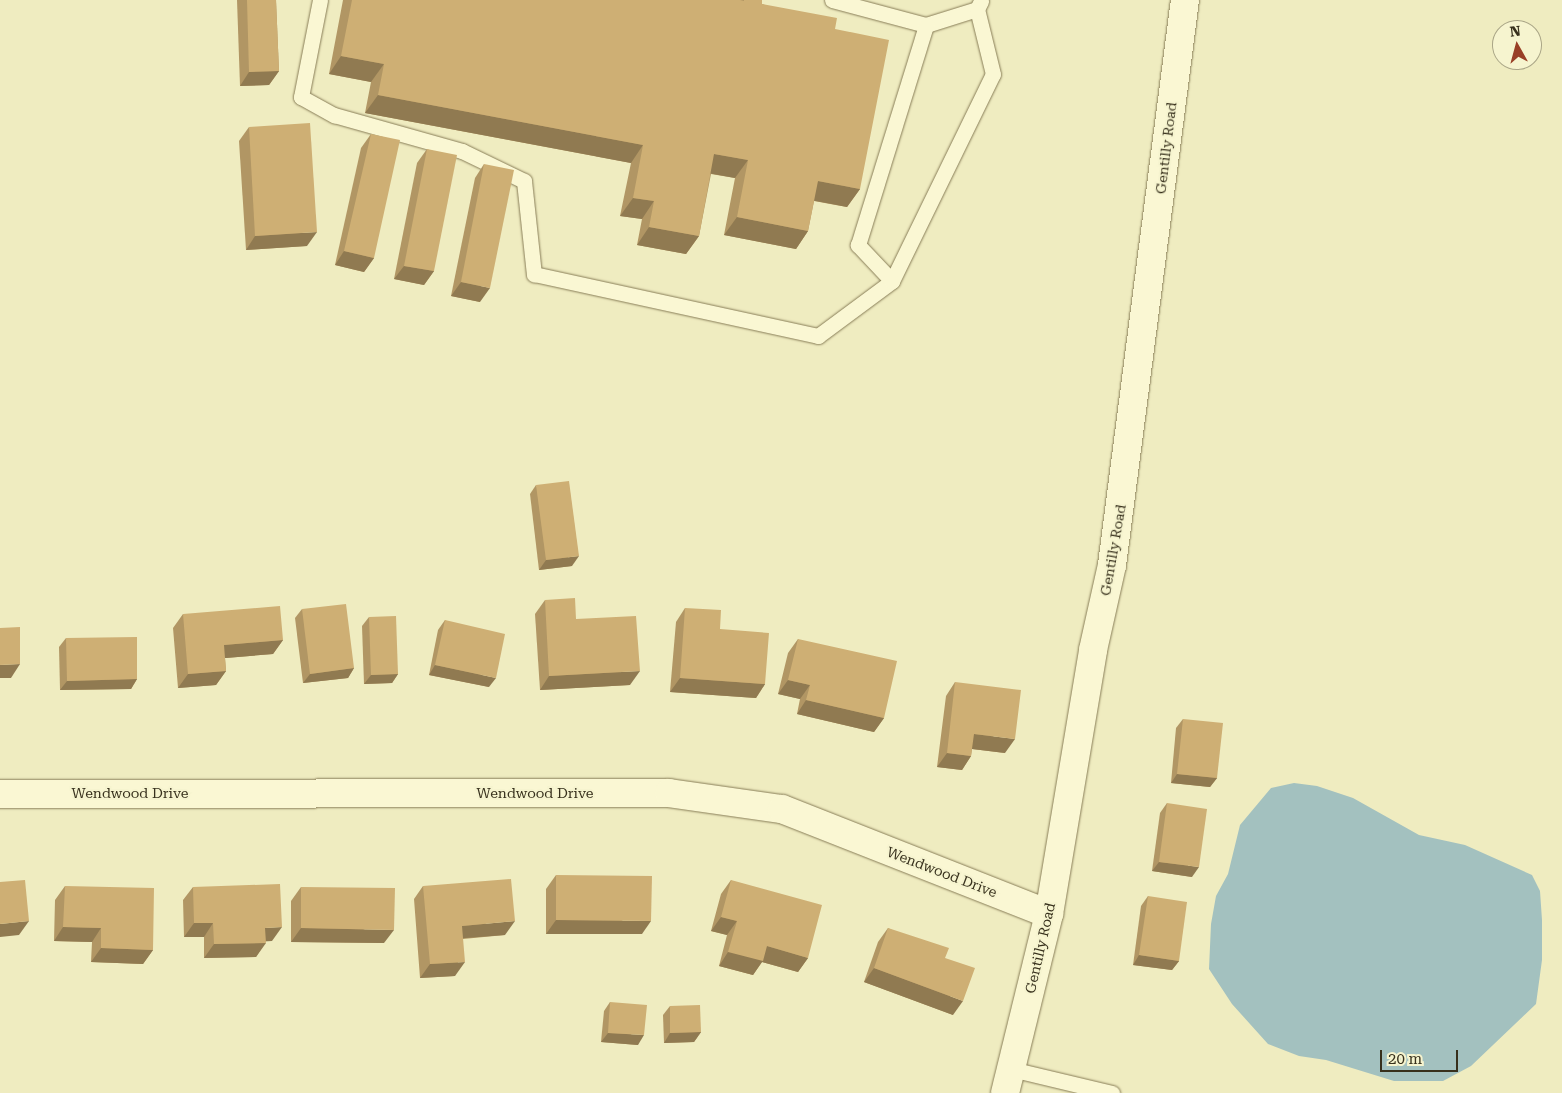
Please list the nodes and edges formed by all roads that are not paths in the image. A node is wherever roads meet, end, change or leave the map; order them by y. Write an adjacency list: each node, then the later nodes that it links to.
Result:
1 (320, 0): 6 (lane)
2 (832, 0): 5 (lane)
3 (1185, 0): 8 (street, Gentilly Road)
4 (980, 4): 5 (lane); 6 (lane)
5 (926, 24): 6 (lane)
6 (892, 281)
7 (0, 794): 8 (street, Wendwood Drive)
8 (1049, 914): 9 (street, Gentilly Road)
9 (1008, 1081): 10 (lane)
10 (1112, 1093)

